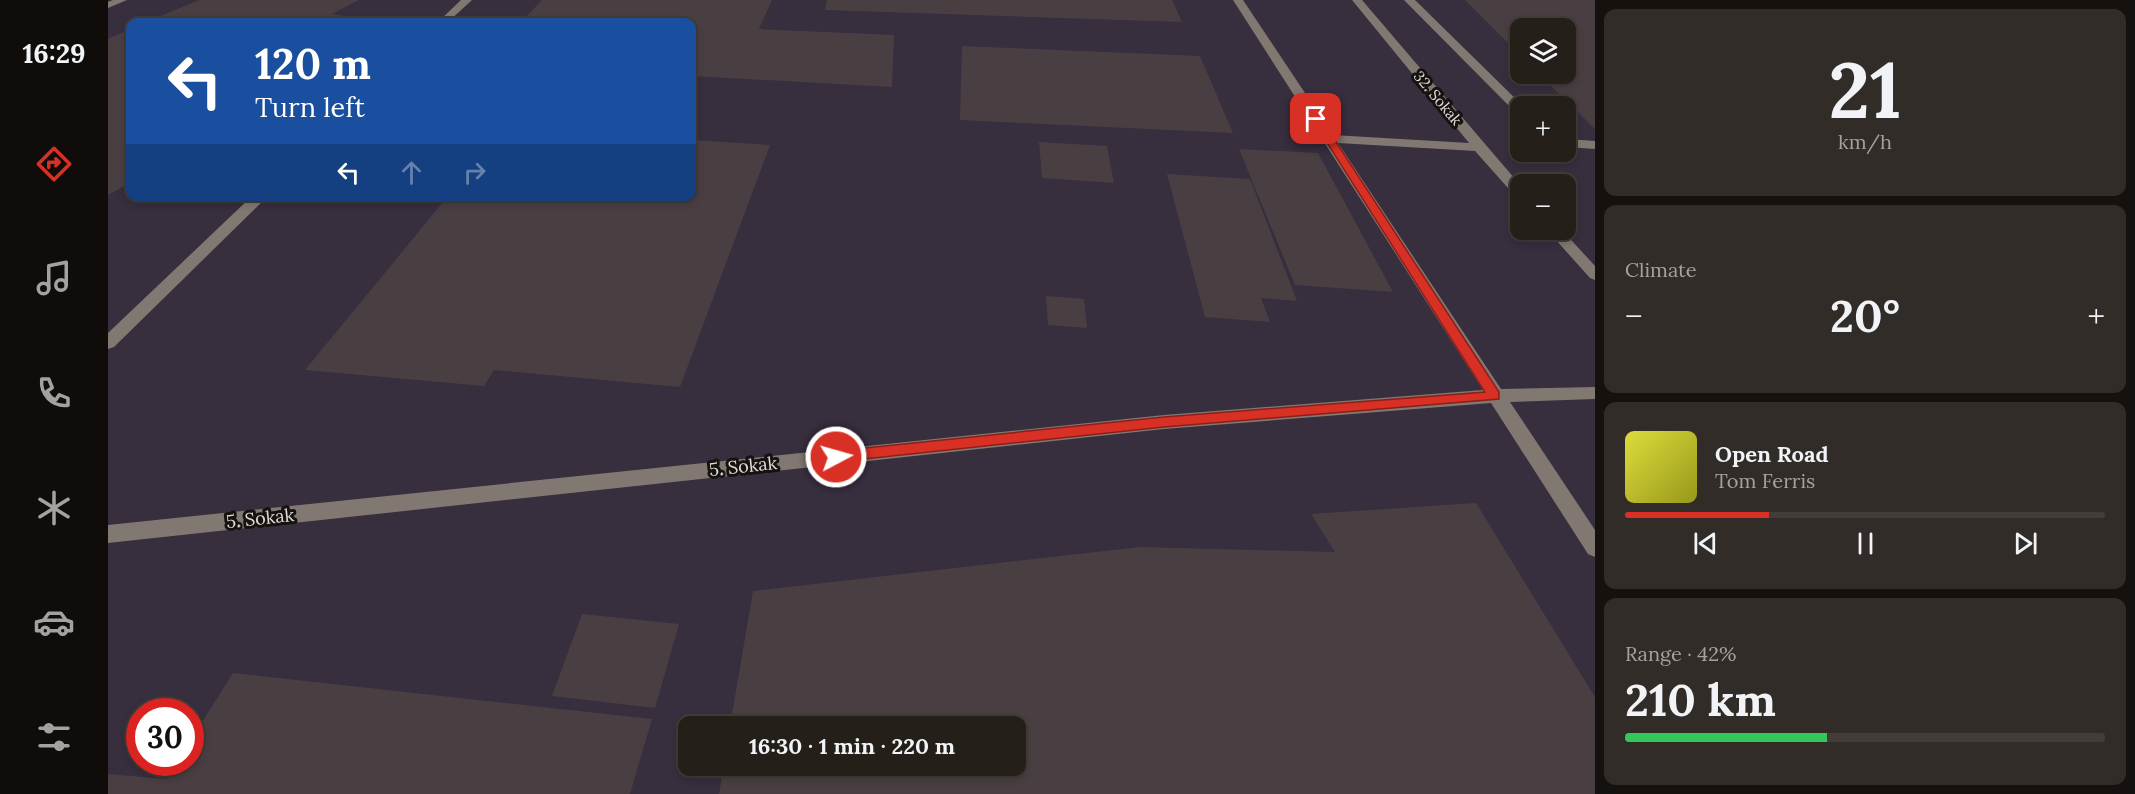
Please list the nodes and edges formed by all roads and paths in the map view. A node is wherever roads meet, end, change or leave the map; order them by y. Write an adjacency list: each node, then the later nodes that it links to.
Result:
1 (122, 0): 6 (street)
2 (467, 0): 7 (street)
3 (1238, 0): 9 (street)
4 (1357, 0): 12 (street, 32. Sokak)
5 (1409, 0): 8 (street)
6 (108, 5)
7 (447, 18)
8 (1510, 100)
9 (1329, 139): 12 (street); 19 (street)
10 (1576, 144): 11 (street)
11 (1595, 145)
12 (1479, 147): 13 (street, 32. Sokak)
13 (1510, 182)
14 (256, 201): 17 (street)
15 (1563, 240): 16 (street)
16 (1595, 275)
17 (108, 343)
18 (1595, 393): 19 (street, 5. Sokak)
19 (1494, 396): 20 (street, 5. Sokak); 21 (street)
20 (108, 534)
21 (1595, 548)

